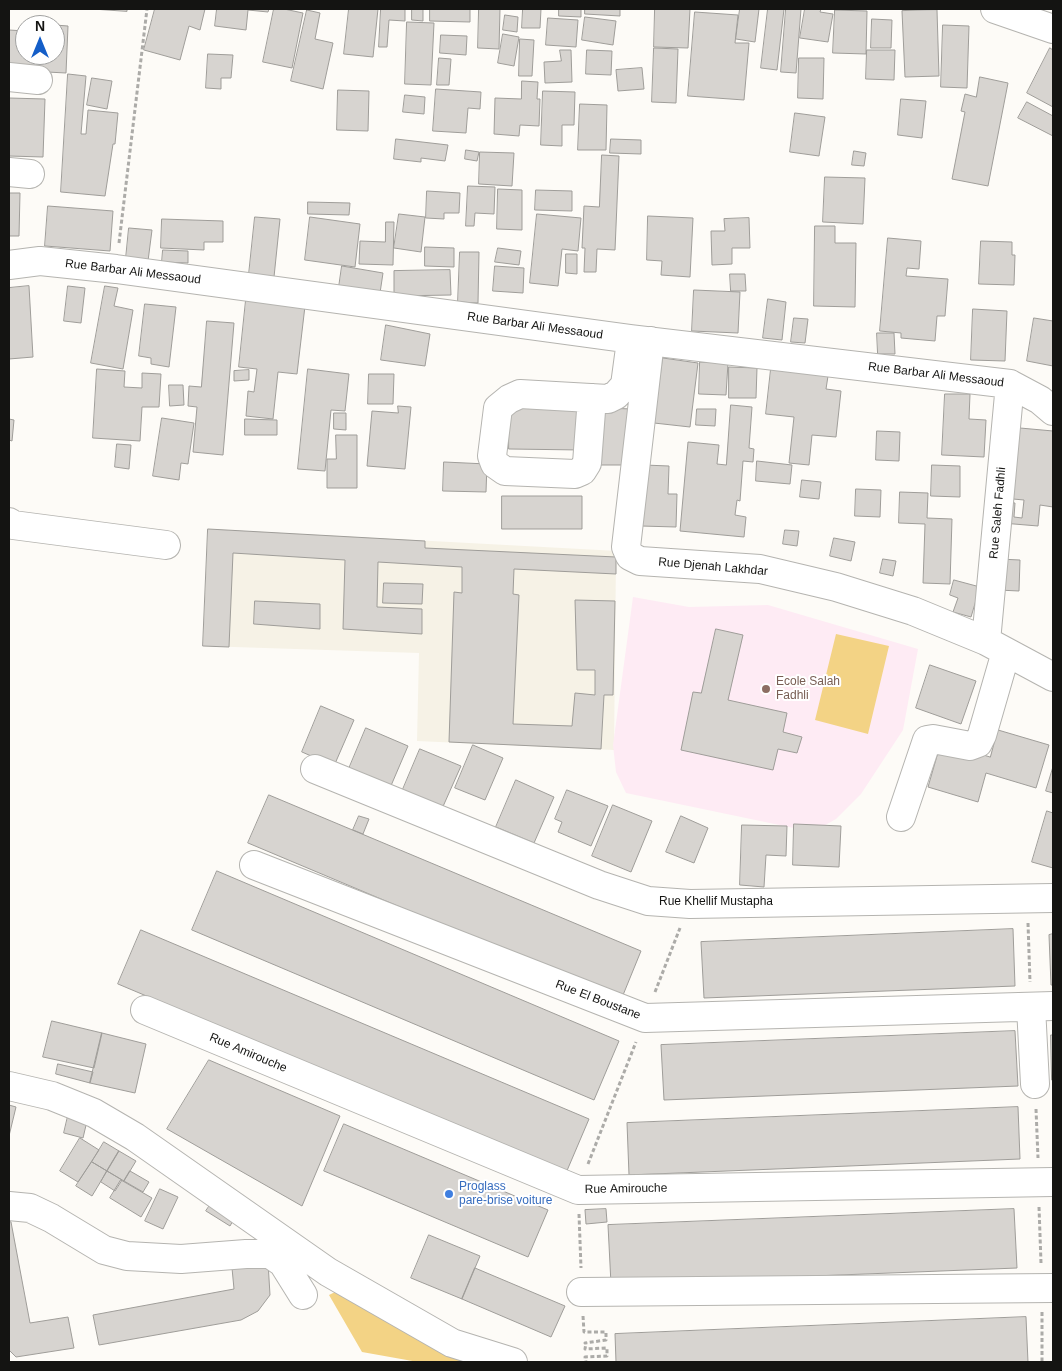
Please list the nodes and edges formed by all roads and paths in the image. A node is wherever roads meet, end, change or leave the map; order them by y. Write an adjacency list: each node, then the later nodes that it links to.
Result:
1 (147, 9): 7 (path)
2 (995, 9): 3 (street)
3 (1053, 29)
4 (9, 77): 5 (street)
5 (38, 80)
6 (9, 265): 7 (street, Rue Barbar Ali Messaoud)
7 (116, 269): 8 (street, Rue Barbar Ali Messaoud)
8 (640, 340): 9 (street, Rue Barbar Ali Messaoud); 10 (street); 14 (street, Rue Djenah Lakhdar)
9 (1010, 384): 11 (street, Rue Barbar Ali Messaoud); 14 (street, Rue Saleh Fadhli)
10 (592, 398)
11 (1053, 411)
12 (9, 522): 13 (street)
13 (166, 544)
14 (996, 646): 15 (street, Rue Djenah Lakhdar); 17 (street, Rue Saleh Fadhli)
15 (1053, 677)
16 (315, 769): 19 (street, Rue Khellif Mustapha)
17 (901, 818)
18 (254, 865): 20 (street, Rue El Boustane)
19 (1040, 898): 20 (path)
20 (1042, 1007): 22 (street)
21 (145, 1010): 24 (street, Rue Amirouche)
22 (1035, 1084): 24 (path)
23 (9, 1086): 29 (street)
24 (1046, 1182): 26 (path)
25 (9, 1206): 28 (street)
26 (1048, 1288): 27 (street); 30 (path)
27 (581, 1292)
28 (303, 1295)
29 (513, 1362)
30 (1042, 1362)

